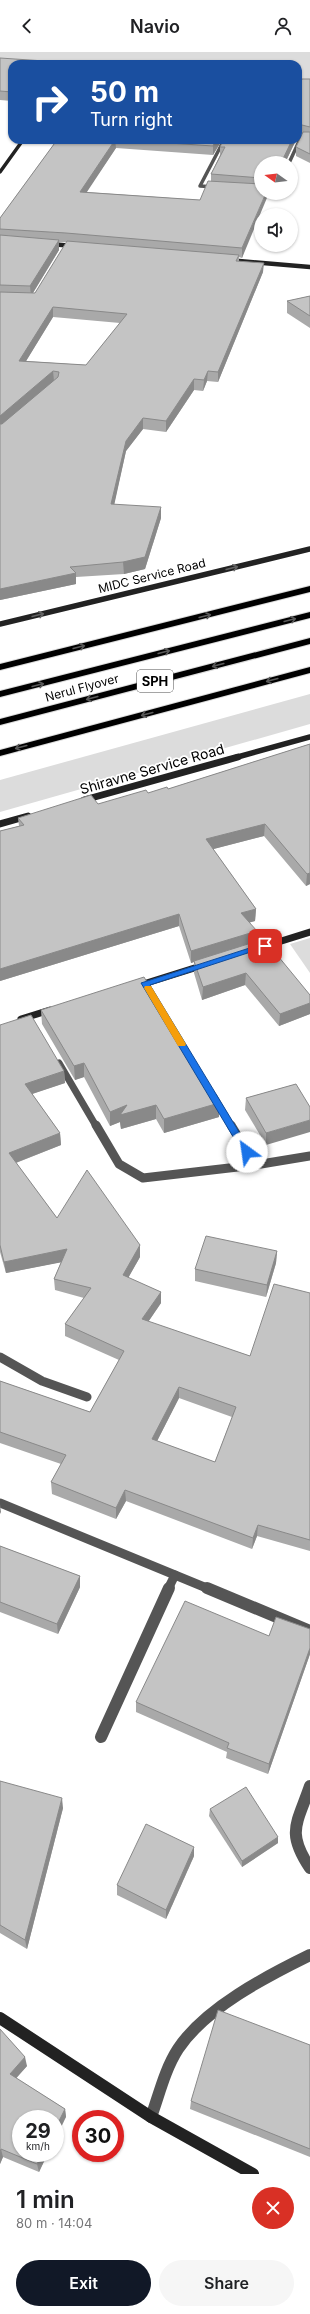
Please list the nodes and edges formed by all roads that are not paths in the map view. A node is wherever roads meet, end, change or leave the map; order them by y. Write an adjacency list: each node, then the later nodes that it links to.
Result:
1 (20, 144): 5 (street)
2 (222, 144): 6 (street)
3 (296, 144): 4 (street)
4 (292, 156)
5 (0, 172)
6 (223, 187)
7 (44, 244): 8 (street)
8 (66, 246): 9 (street); 10 (street)
9 (82, 247)
10 (62, 252)
11 (224, 259): 12 (street)
12 (310, 267)
13 (310, 550): 16 (street, MIDC Service Road, one-way to 13)
14 (310, 589): 18 (highway, one-way to 14)
15 (310, 615): 20 (highway, Nerul Flyover / SPH, one-way to 15)
16 (0, 624)
17 (310, 641): 21 (highway, Nerul Flyover / SPH, one-way to 21)
18 (0, 667)
19 (310, 670): 23 (highway, one-way to 23)
20 (0, 694)
21 (0, 722)
22 (310, 737): 24 (street, Shiravne Service Road)
23 (0, 753)
24 (76, 802)
25 (38, 813): 26 (street)
26 (0, 824)
27 (310, 932): 28 (street)
28 (250, 950)
29 (212, 962): 30 (street)
30 (130, 988)
31 (61, 1007): 32 (street)
32 (12, 1023)
33 (55, 1056): 36 (street)
34 (210, 1091): 36 (street)
35 (310, 1156): 36 (street)
36 (255, 1165)
37 (0, 1357): 38 (street)
38 (87, 1397)
39 (0, 1503): 40 (street)
40 (175, 1575): 41 (street); 42 (street)
41 (310, 1631)
42 (101, 1737)
43 (310, 1786): 44 (street)
44 (310, 1868)
45 (310, 1955): 47 (street)
46 (0, 2018): 47 (street)
47 (151, 2117): 48 (street)
48 (253, 2174)

